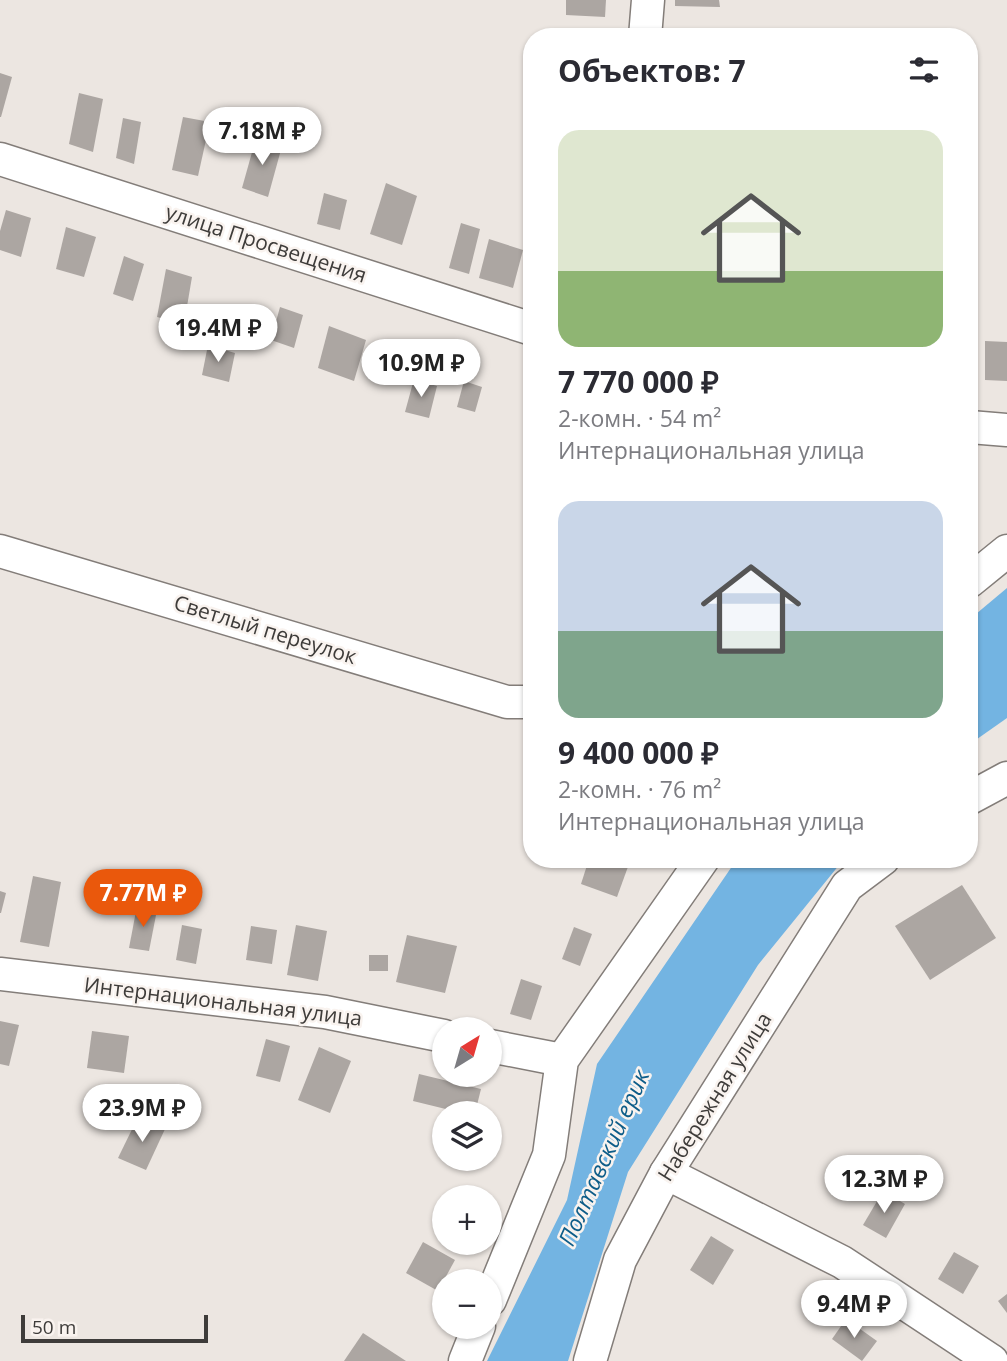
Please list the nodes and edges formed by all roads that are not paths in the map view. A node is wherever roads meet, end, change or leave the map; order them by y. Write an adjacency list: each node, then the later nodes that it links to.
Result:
1 (648, 0): 2 (street)
2 (646, 28)
3 (0, 159): 4 (street, улица Просвещения)
4 (523, 326)
5 (978, 428): 6 (street)
6 (1007, 430)
7 (0, 551): 10 (street, Светлый переулок)
8 (1007, 551): 9 (street)
9 (978, 574)
10 (523, 702)
11 (1007, 778): 12 (street)
12 (978, 794)
13 (697, 868): 18 (street)
14 (871, 868): 19 (street, Набережная улица)
15 (0, 974): 16 (street, Интернациональная улица)
16 (432, 1034)
17 (502, 1048): 18 (street)
18 (562, 1060): 20 (street)
19 (666, 1173): 23 (street, Набережная улица); 24 (street)
20 (502, 1271)
21 (474, 1339): 22 (street)
22 (465, 1361)
23 (590, 1361)
24 (992, 1361)

